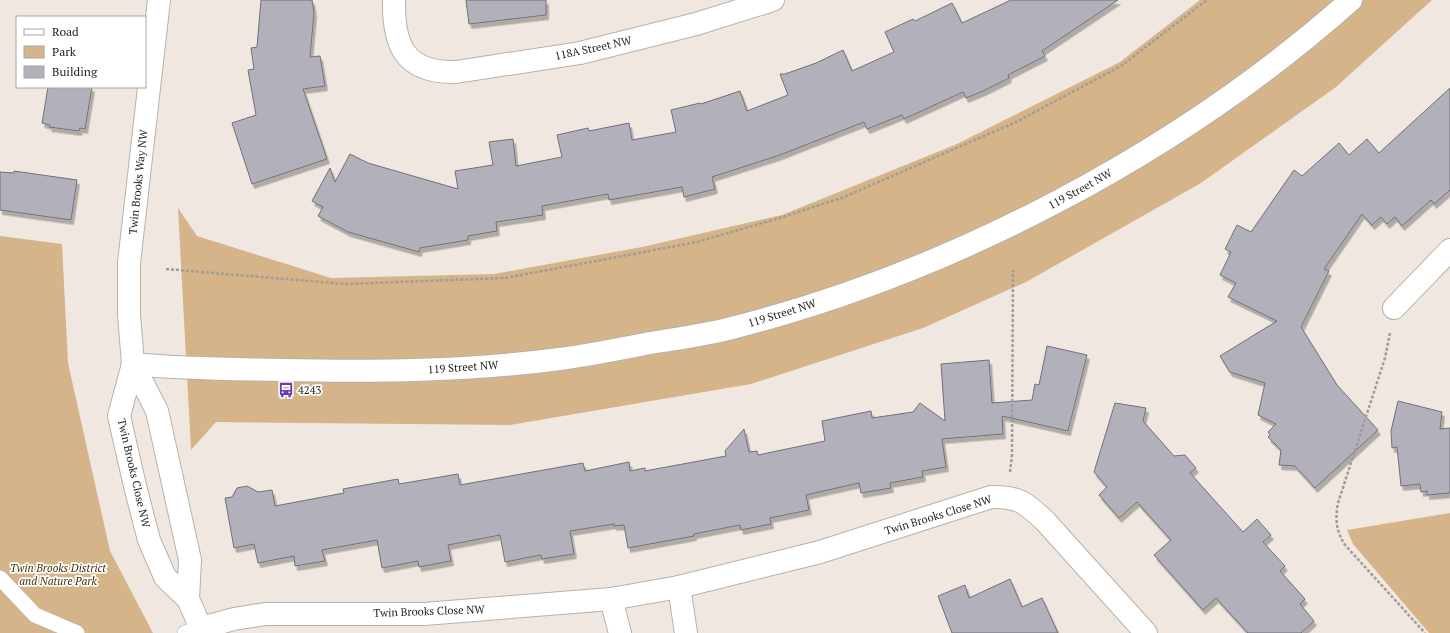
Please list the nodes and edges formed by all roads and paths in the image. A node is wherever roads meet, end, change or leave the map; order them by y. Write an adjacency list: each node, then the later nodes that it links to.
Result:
1 (159, 0): 10 (street, Twin Brooks Way NW)
2 (394, 0): 3 (street, 118A Street NW)
3 (773, 0)
4 (1206, 0): 7 (path)
5 (1351, 0): 10 (street, 119 Street NW)
6 (1450, 250): 9 (street)
7 (166, 269)
8 (1012, 270): 11 (path)
9 (1394, 308): 21 (path)
10 (133, 364): 14 (street, Twin Brooks Close NW); 14 (street, Twin Brooks Close NW)
11 (1007, 496): 13 (street, Twin Brooks Close NW); 20 (street, Twin Brooks Close NW)
12 (0, 578): 17 (lane)
13 (679, 587): 15 (street, Twin Brooks Close NW); 19 (street)
14 (188, 599): 16 (street, Twin Brooks Close NW)
15 (611, 599): 16 (street, Twin Brooks Close NW); 18 (street)
16 (196, 631)
17 (77, 633)
18 (620, 633)
19 (686, 633)
20 (1146, 633)
21 (1425, 633)

